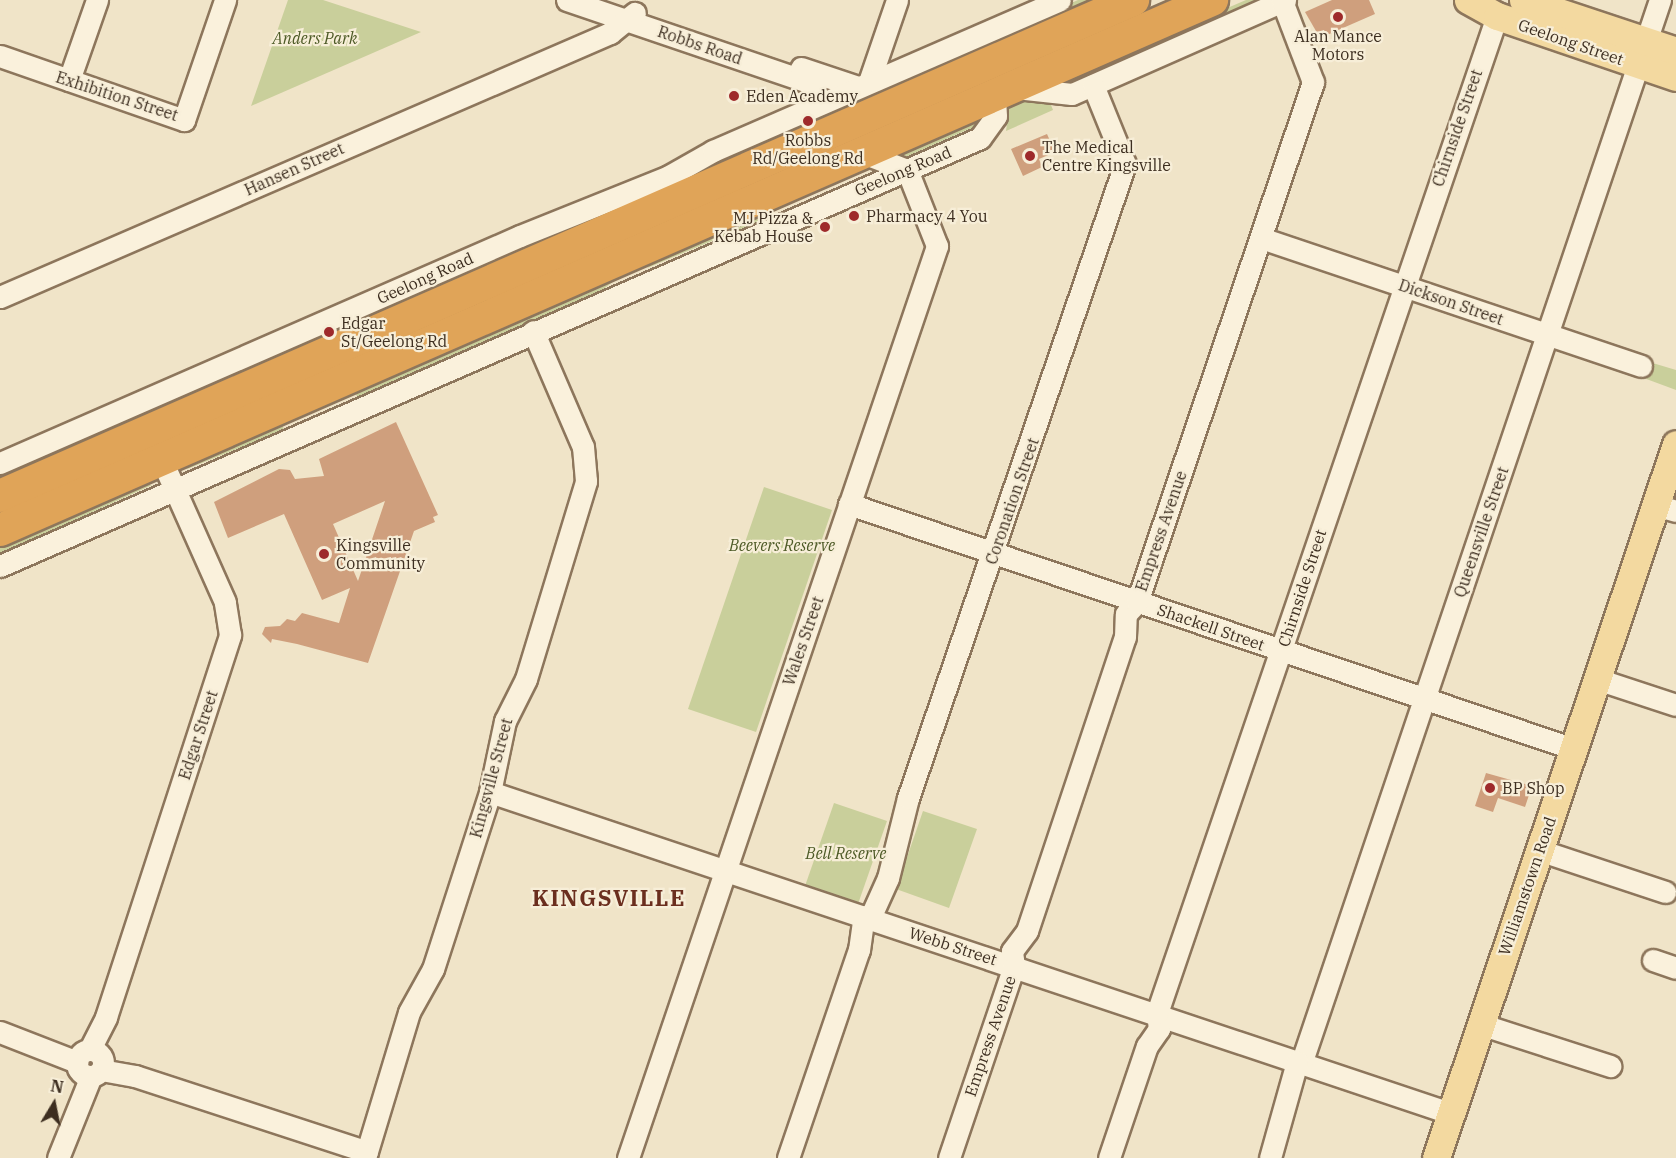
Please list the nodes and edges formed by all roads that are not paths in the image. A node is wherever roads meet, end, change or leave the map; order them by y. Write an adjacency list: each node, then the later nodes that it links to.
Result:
1 (96, 0): 19 (street)
2 (225, 0): 19 (street, Exhibition Street)
3 (567, 0): 12 (street, Robbs Road)
4 (897, 0): 20 (street)
5 (1060, 0): 20 (street, Geelong Road)
6 (1133, 0): 17 (highway, Geelong Road)
7 (1212, 0): 22 (highway, Geelong Road)
8 (1468, 0): 13 (main road, Geelong Street)
9 (1523, 0): 15 (main road, Geelong Street)
10 (1660, 0): 15 (street, Queensville Street)
11 (1283, 1): 21 (street); 31 (street, Empress Avenue)
12 (618, 11): 20 (street, Robbs Road); 24 (street, Robbs Road); 34 (street, Hansen Street)
13 (1497, 16): 15 (main road, Geelong Street); 32 (street, Chirnside Street)
14 (1676, 51): 15 (main road, Geelong Street)
15 (1643, 53): 18 (main road, Geelong Street); 36 (street, Queensville Street)
16 (0, 56): 19 (street, Exhibition Street)
17 (960, 76): 22 (highway); 23 (highway, Geelong Road)
18 (1676, 77)
19 (69, 80)
20 (863, 85): 23 (street); 24 (street, Geelong Road)
21 (1093, 86): 22 (street); 47 (street, Coronation Street)
22 (1004, 91): 25 (highway, Geelong Road); 27 (street, Geelong Road)
23 (916, 95): 28 (highway, Geelong Road)
24 (822, 102): 26 (street, Geelong Road)
25 (863, 153): 27 (street); 29 (highway, Geelong Road)
26 (684, 166): 28 (street); 41 (street, Geelong Road)
27 (907, 170): 33 (street, Geelong Road); 44 (street, Wales Street)
28 (672, 201): 29 (highway); 38 (highway, Geelong Road)
29 (711, 219): 30 (highway, Geelong Road)
30 (670, 237): 33 (street, Geelong Road); 40 (highway, Geelong Road)
31 (1261, 238): 32 (street, Dickson Street); 49 (street, Empress Avenue)
32 (1403, 286): 36 (street, Dickson Street); 50 (street, Chirnside Street)
33 (615, 294): 35 (street, Geelong Road)
34 (0, 297)
35 (533, 331): 42 (street, Geelong Road); 55 (street, Kingsville Street)
36 (1548, 334): 37 (street, Dickson Street); 52 (street, Queensville Street)
37 (1641, 366)
38 (148, 430): 40 (highway); 43 (highway, Geelong Road)
39 (1676, 444): 45 (main road, Williamstown Road)
40 (161, 458): 42 (street, Edgar Street); 46 (highway, Geelong Road)
41 (0, 463)
42 (174, 488): 48 (street, Geelong Road); 66 (street, Edgar Street)
43 (0, 496)
44 (849, 504): 47 (street, Shackell Street); 57 (street, Wales Street)
45 (1666, 508): 51 (main road, Williamstown Road)
46 (0, 530)
47 (994, 553): 49 (street, Shackell Street); 59 (street, Coronation Street)
48 (0, 566)
49 (1137, 602): 50 (street, Shackell Street); 61 (street, Empress Avenue)
50 (1281, 651): 52 (street, Shackell Street); 63 (street, Chirnside Street)
51 (1597, 679): 53 (street); 54 (main road, Williamstown Road)
52 (1424, 699): 54 (street, Shackell Street); 67 (street, Queensville Street)
53 (1676, 705)
54 (1574, 749): 56 (main road, Williamstown Road)
55 (490, 792): 57 (street, Webb Street); 70 (street, Kingsville Street)
56 (1539, 850): 58 (street); 64 (main road, Williamstown Road)
57 (725, 870): 59 (street, Webb Street); 72 (street, Wales Street)
58 (1665, 892)
59 (867, 917): 61 (street, Webb Street); 73 (street, Coronation Street)
60 (1653, 960): 62 (street)
61 (1014, 966): 63 (street, Webb Street); 74 (street, Empress Avenue)
62 (1676, 968)
63 (1157, 1013): 67 (street, Webb Street); 75 (street, Chirnside Street)
64 (1480, 1024): 68 (street); 69 (main road, Williamstown Road)
65 (0, 1032): 66 (street)
66 (91, 1062): 70 (street); 71 (street, Edgar Street)
67 (1299, 1063): 69 (street, Webb Street); 76 (street, Queensville Street)
68 (1610, 1066)
69 (1450, 1113): 77 (main road, Williamstown Road)
70 (368, 1156)
71 (58, 1158)
72 (628, 1158)
73 (788, 1158)
74 (949, 1158)
75 (1109, 1158)
76 (1270, 1158)
77 (1436, 1158)

